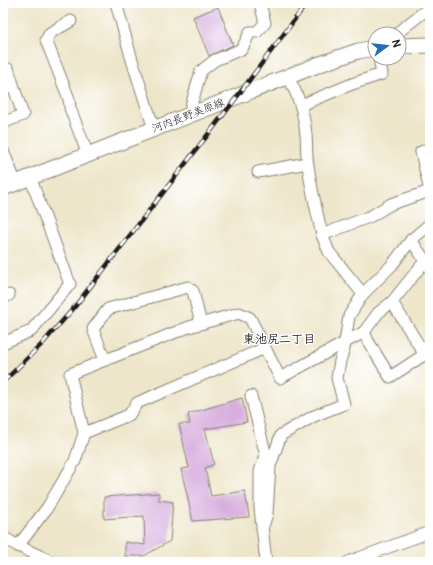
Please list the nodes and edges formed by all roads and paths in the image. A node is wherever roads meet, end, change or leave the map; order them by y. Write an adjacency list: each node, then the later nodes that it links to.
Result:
1 (116, 3): 15 (street)
2 (260, 3): 13 (street)
3 (430, 7): 5 (street)
4 (71, 22): 18 (street)
5 (406, 26)
6 (430, 44): 7 (main road)
7 (407, 45)
8 (367, 49): 11 (main road, 河内長野美原線)
9 (381, 66): 12 (street)
10 (8, 69): 14 (street)
11 (286, 77): 12 (street); 13 (main road, 河内長野美原線)
12 (301, 105): 19 (street)
13 (194, 113): 15 (main road, 河内長野美原線)
14 (3, 125)
15 (154, 129): 18 (main road, 河内長野美原線)
16 (430, 148): 23 (street)
17 (3, 151): 22 (street)
18 (88, 155): 21 (main road, 河内長野美原線)
19 (307, 163): 20 (street); 25 (street)
20 (258, 172)
21 (30, 177): 22 (main road, 河内長野美原線); 32 (street)
22 (9, 185)
23 (430, 191): 25 (street)
24 (430, 224): 26 (street)
25 (322, 235): 28 (street)
26 (411, 240): 27 (street); 28 (street)
27 (428, 265): 29 (street)
28 (363, 294): 33 (street)
29 (392, 302): 31 (street); 35 (street)
30 (201, 324): 34 (street); 36 (street); 36 (street)
31 (364, 332): 33 (street); 35 (street)
32 (3, 342)
33 (345, 342): 34 (street); 39 (street)
34 (265, 348): 38 (street)
35 (427, 353)
36 (105, 360): 38 (street)
37 (251, 396): 39 (street)
38 (84, 433): 42 (street)
39 (262, 528): 44 (street)
40 (430, 532): 45 (street)
41 (3, 537): 42 (street)
42 (18, 546): 43 (street)
43 (53, 562)
44 (266, 562)
45 (348, 562)

